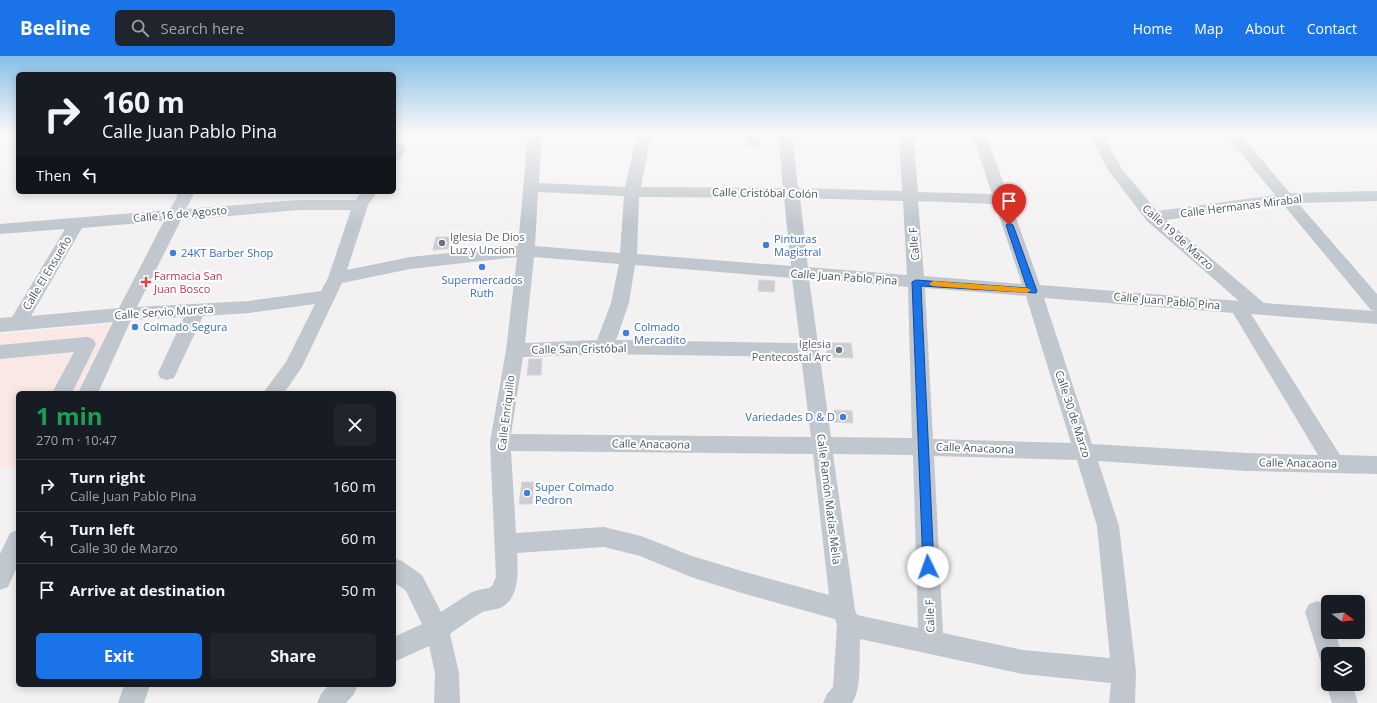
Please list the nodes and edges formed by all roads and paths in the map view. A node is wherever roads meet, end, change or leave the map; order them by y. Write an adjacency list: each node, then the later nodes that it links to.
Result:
1 (532, 164): 8 (street, Calle Enriquillo)
2 (638, 164): 9 (street)
3 (789, 164): 10 (street, Calle Ramón Matías Mella)
4 (908, 164): 12 (street, Calle F)
5 (989, 164): 16 (street, Calle 30 de Marzo)
6 (1112, 164): 18 (street, Calle 19 de Marzo)
7 (1257, 164): 15 (street)
8 (530, 188): 9 (street, Calle Cristóbal Colón); 21 (street, Calle Enriquillo)
9 (632, 192): 10 (street, Calle Cristóbal Colón); 22 (street)
10 (793, 193): 12 (street, Calle Cristóbal Colón); 23 (street, Calle Ramón Matías Mella)
11 (186, 194): 17 (street)
12 (911, 196): 16 (street, Calle Cristóbal Colón); 25 (street, Calle F)
13 (1377, 196): 15 (street, Calle Hermanas Mirabal)
14 (364, 198): 17 (street, Calle 16 de Agosto); 24 (street)
15 (1286, 198): 18 (street, Calle Hermanas Mirabal); 28 (street)
16 (1000, 199): 26 (street, Calle 30 de Marzo)
17 (175, 214): 19 (street, Calle 16 de Agosto); 32 (street)
18 (1153, 217): 31 (street, Calle 19 de Marzo)
19 (76, 223): 20 (street, Calle 16 de Agosto); 34 (street, Calle El Ensueño)
20 (0, 228)
21 (525, 251): 22 (street, Calle Juan Pablo Pina); 24 (street, Calle Juan Pablo Pina); 38 (street, Calle Enriquillo)
22 (628, 260): 23 (street, Calle Juan Pablo Pina); 37 (street)
23 (800, 273): 25 (street, Calle Juan Pablo Pina); 39 (street, Calle Ramón Matías Mella)
24 (336, 278): 27 (street)
25 (916, 282): 26 (street, Calle Juan Pablo Pina); 47 (street, Calle F)
26 (1033, 291): 29 (street, Calle Juan Pablo Pina); 48 (street, Calle 30 de Marzo)
27 (328, 296): 30 (street, Calle Servio Mureta); 44 (street)
28 (1377, 306)
29 (1238, 307): 31 (street, Calle Juan Pablo Pina); 49 (street)
30 (197, 309): 32 (street, Calle Servio Mureta); 41 (street)
31 (1260, 309): 33 (street, Calle Juan Pablo Pina)
32 (125, 314): 34 (street, Calle Servio Mureta); 35 (street)
33 (1377, 318)
34 (8, 324)
35 (113, 342): 36 (street); 43 (street)
36 (87, 344): 40 (street); 42 (street)
37 (604, 347): 38 (street, Calle San Cristóbal); 39 (street, Calle San Cristóbal)
38 (515, 350): 45 (street, Calle Enriquillo)
39 (811, 350): 46 (street, Calle Ramón Matías Mella)
40 (0, 352)
41 (167, 373)
42 (63, 391)
43 (89, 391)
44 (274, 391)
45 (500, 442): 46 (street, Calle Anacaona); 52 (street, Calle Enriquillo)
46 (823, 446): 47 (street, Calle Anacaona); 56 (street, Calle Ramón Matías Mella)
47 (923, 447): 48 (street, Calle Anacaona); 58 (street, Calle F)
48 (1086, 452): 49 (street, Calle Anacaona); 61 (street, Calle 30 de Marzo)
49 (1334, 463): 50 (street, Calle Anacaona)
50 (1377, 465)
51 (16, 544): 53 (street)
52 (506, 544): 56 (street); 57 (street, Calle Enriquillo)
53 (2, 570)
54 (396, 570): 57 (street)
55 (1317, 612): 59 (street)
56 (846, 618): 58 (street); 68 (street, Calle Ramón Matías Mella)
57 (437, 629): 60 (street, Calle Enriquillo); 67 (street)
58 (931, 642): 61 (street)
59 (1328, 647)
60 (396, 649)
61 (1124, 672): 69 (street, Calle 30 de Marzo)
62 (136, 687): 65 (street)
63 (343, 687): 66 (street)
64 (1342, 691): 70 (street)
65 (131, 703)
66 (330, 703)
67 (447, 703)
68 (836, 703)
69 (1122, 703)
70 (1346, 703)

